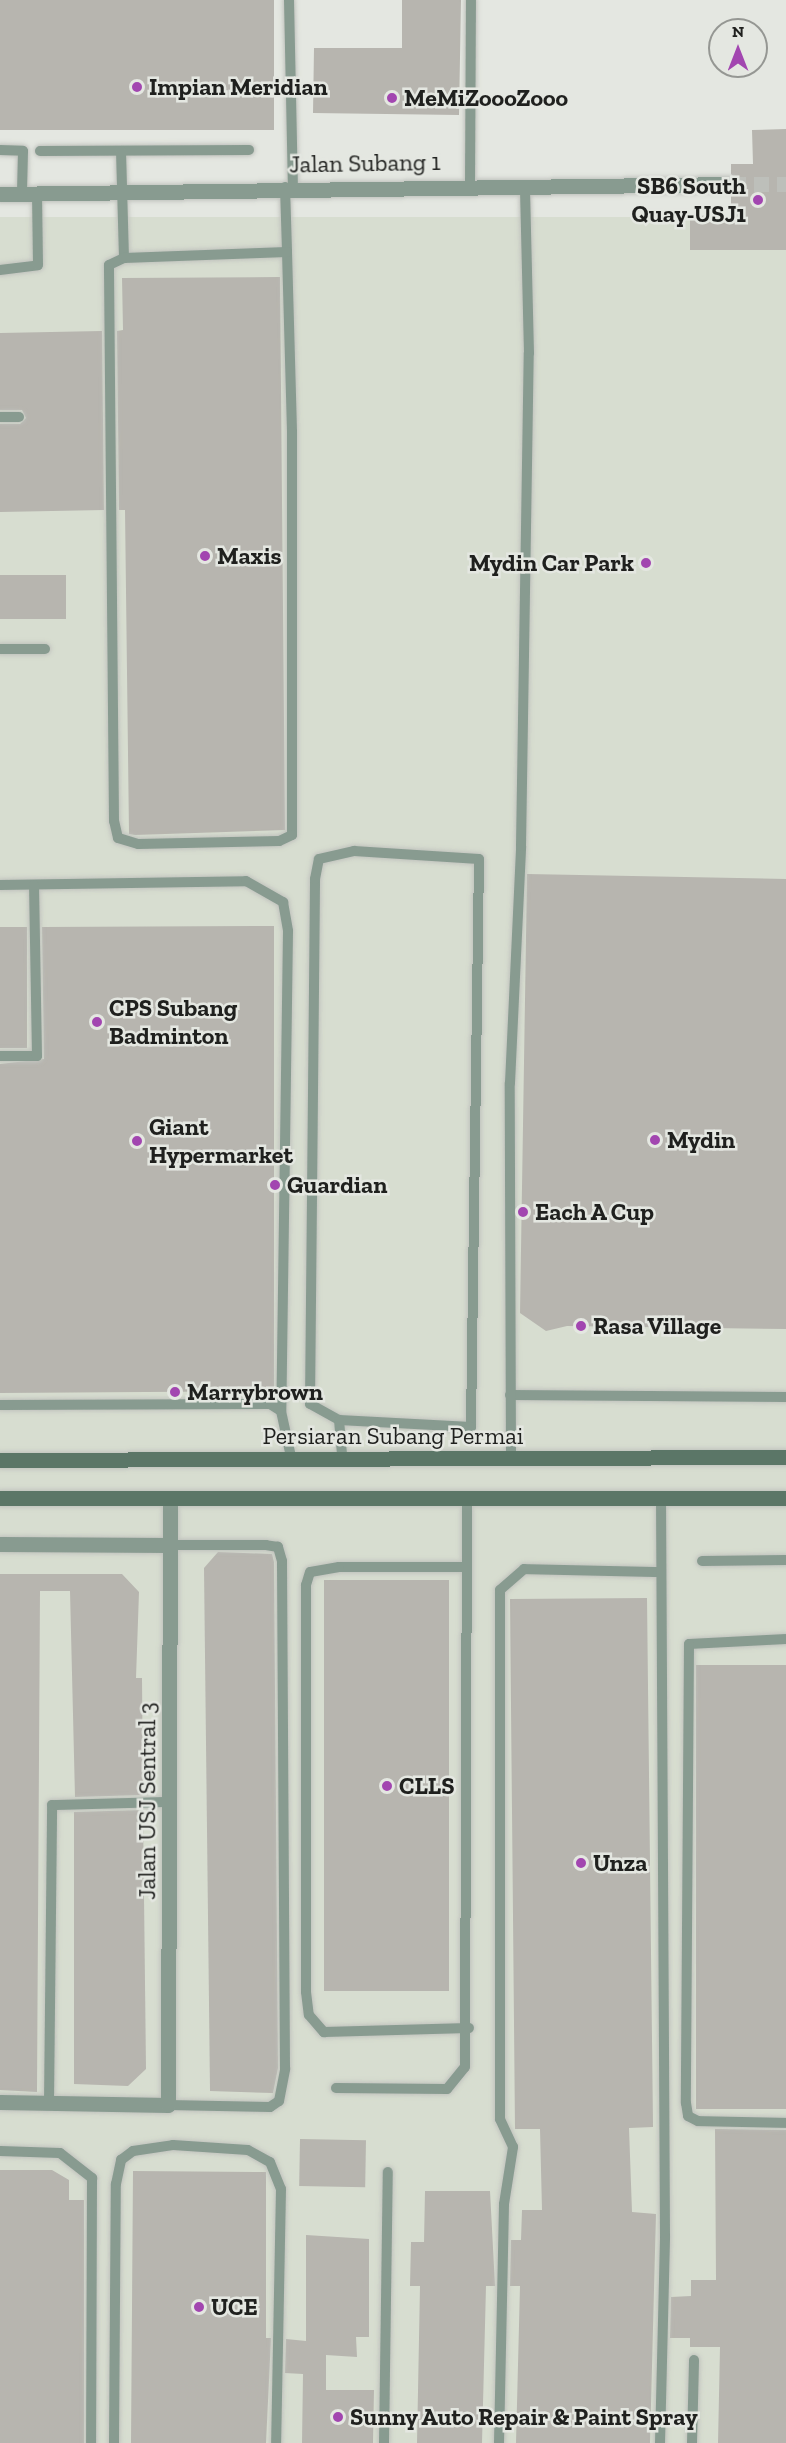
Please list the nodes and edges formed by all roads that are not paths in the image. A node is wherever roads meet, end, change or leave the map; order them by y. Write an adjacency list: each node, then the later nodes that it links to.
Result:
1 (289, 0): 10 (lane)
2 (471, 0): 7 (lane)
3 (0, 150): 12 (lane)
4 (249, 150): 6 (lane)
5 (40, 151): 6 (lane)
6 (121, 151): 11 (lane)
7 (470, 184): 9 (street, Jalan Subang 1); 10 (street, Jalan Subang 1)
8 (731, 184): 9 (street, Jalan Subang 1)
9 (525, 185): 24 (lane)
10 (289, 187): 11 (street, Jalan Subang 1); 14 (lane)
11 (121, 190): 12 (street, Jalan Subang 1); 15 (lane)
12 (29, 193): 13 (street, Jalan Subang 1); 16 (lane)
13 (0, 194)
14 (288, 252): 15 (lane); 15 (lane)
15 (124, 258)
16 (0, 270)
17 (0, 417): 18 (lane)
18 (19, 417)
19 (0, 649): 20 (lane)
20 (45, 649)
21 (0, 885): 22 (lane)
22 (34, 885): 23 (lane); 27 (lane)
23 (0, 1056)
24 (510, 1395): 25 (lane); 32 (lane)
25 (786, 1397)
26 (0, 1405): 27 (lane)
27 (282, 1412): 29 (lane)
28 (339, 1420): 28 (lane); 30 (lane)
29 (291, 1457): 30 (main road, Persiaran Subang Permai); 33 (main road, Persiaran Subang Permai)
30 (342, 1457): 32 (main road, Persiaran Subang Permai)
31 (786, 1457): 32 (main road, Persiaran Subang Permai)
32 (511, 1459)
33 (0, 1460)
34 (0, 1498): 35 (main road)
35 (170, 1498): 36 (main road); 40 (street, Jalan USJ Sentral 3)
36 (466, 1498): 38 (main road); 43 (lane)
37 (786, 1498): 38 (main road)
38 (661, 1500): 44 (lane)
39 (0, 1544): 40 (street)
40 (170, 1545): 46 (street, Jalan USJ Sentral 3); 51 (lane)
41 (786, 1560): 42 (lane)
42 (702, 1561)
43 (467, 1567): 47 (lane); 47 (lane)
44 (662, 1572): 60 (lane); 61 (lane)
45 (786, 1639): 52 (lane)
46 (169, 1802): 50 (lane); 51 (street, Jalan USJ Sentral 3)
47 (469, 2028): 48 (lane)
48 (336, 2088)
49 (0, 2103): 50 (street)
50 (49, 2103): 51 (street)
51 (168, 2105)
52 (786, 2124)
53 (0, 2151): 56 (lane)
54 (388, 2172): 59 (lane)
55 (693, 2360): 62 (lane)
56 (91, 2443)
57 (114, 2443): 58 (lane)
58 (276, 2443)
59 (384, 2443)
60 (499, 2443)
61 (660, 2443)
62 (692, 2443)

